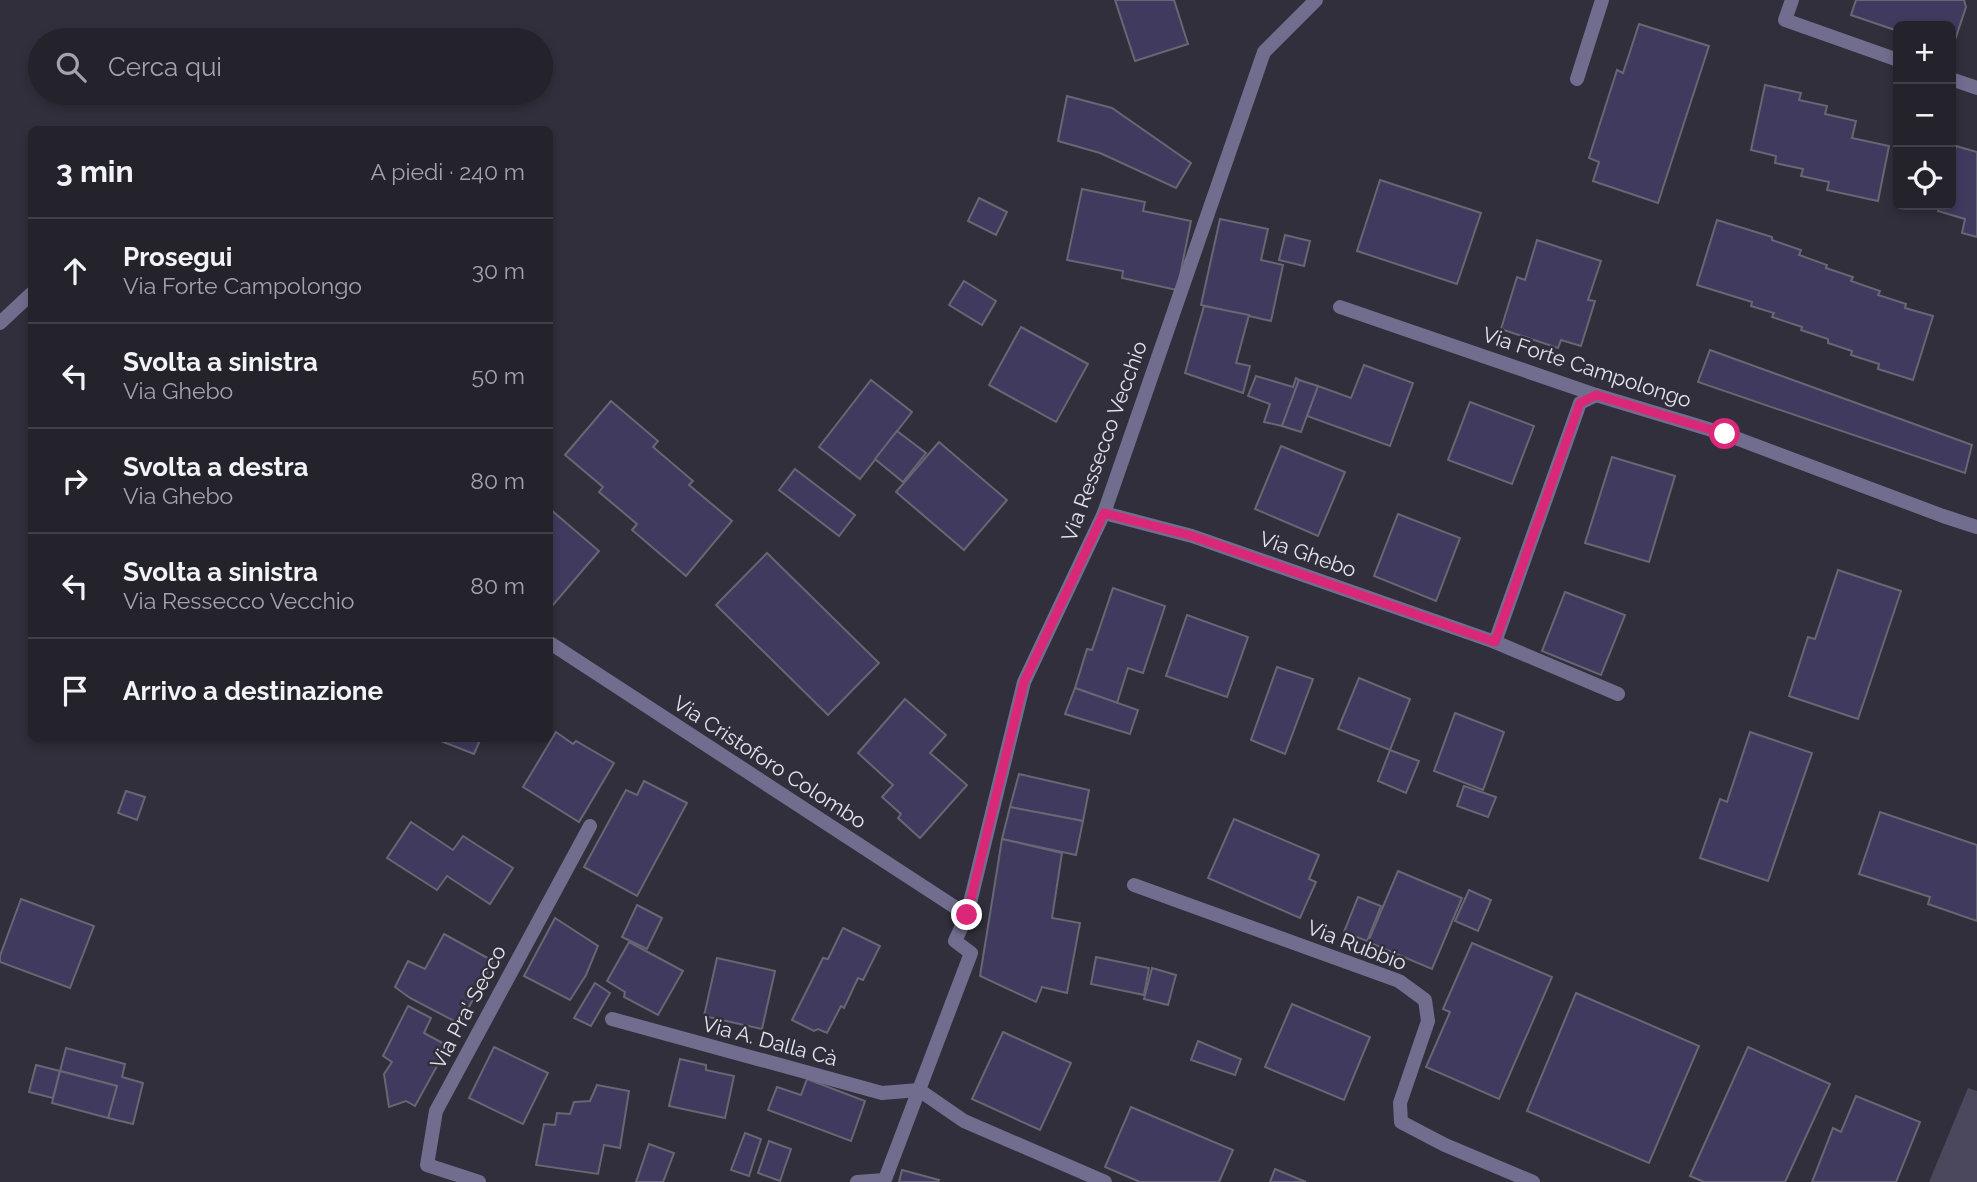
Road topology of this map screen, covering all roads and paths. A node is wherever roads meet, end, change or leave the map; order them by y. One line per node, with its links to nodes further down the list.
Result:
1 (1316, 0): 12 (street, Via Ressecco Vecchio)
2 (1602, 0): 5 (street)
3 (1792, 0): 4 (street)
4 (1893, 58)
5 (1577, 79)
6 (1956, 81): 7 (street)
7 (1977, 88)
8 (28, 297): 10 (street)
9 (1340, 307): 11 (street, Via Forte Campolongo)
10 (0, 323)
11 (1596, 395): 13 (street, Via Forte Campolongo); 14 (street)
12 (1104, 513): 14 (street, Via Ghebo); 19 (street, Via Ressecco Vecchio)
13 (1977, 527)
14 (1495, 642): 16 (street, Via Ghebo)
15 (553, 645): 19 (street, Via Cristoforo Colombo)
16 (1618, 694)
17 (590, 826): 23 (street, Via Pra' Secco)
18 (1134, 885): 26 (street, Via Rubbio)
19 (967, 915): 21 (street, Via Ressecco Vecchio)
20 (612, 1020): 21 (street, Via A. Dalla Cà)
21 (919, 1090): 22 (street, Via Ressecco Vecchio); 25 (street)
22 (884, 1181): 24 (street)
23 (479, 1182)
24 (857, 1182)
25 (1105, 1182)
26 (1534, 1182)

